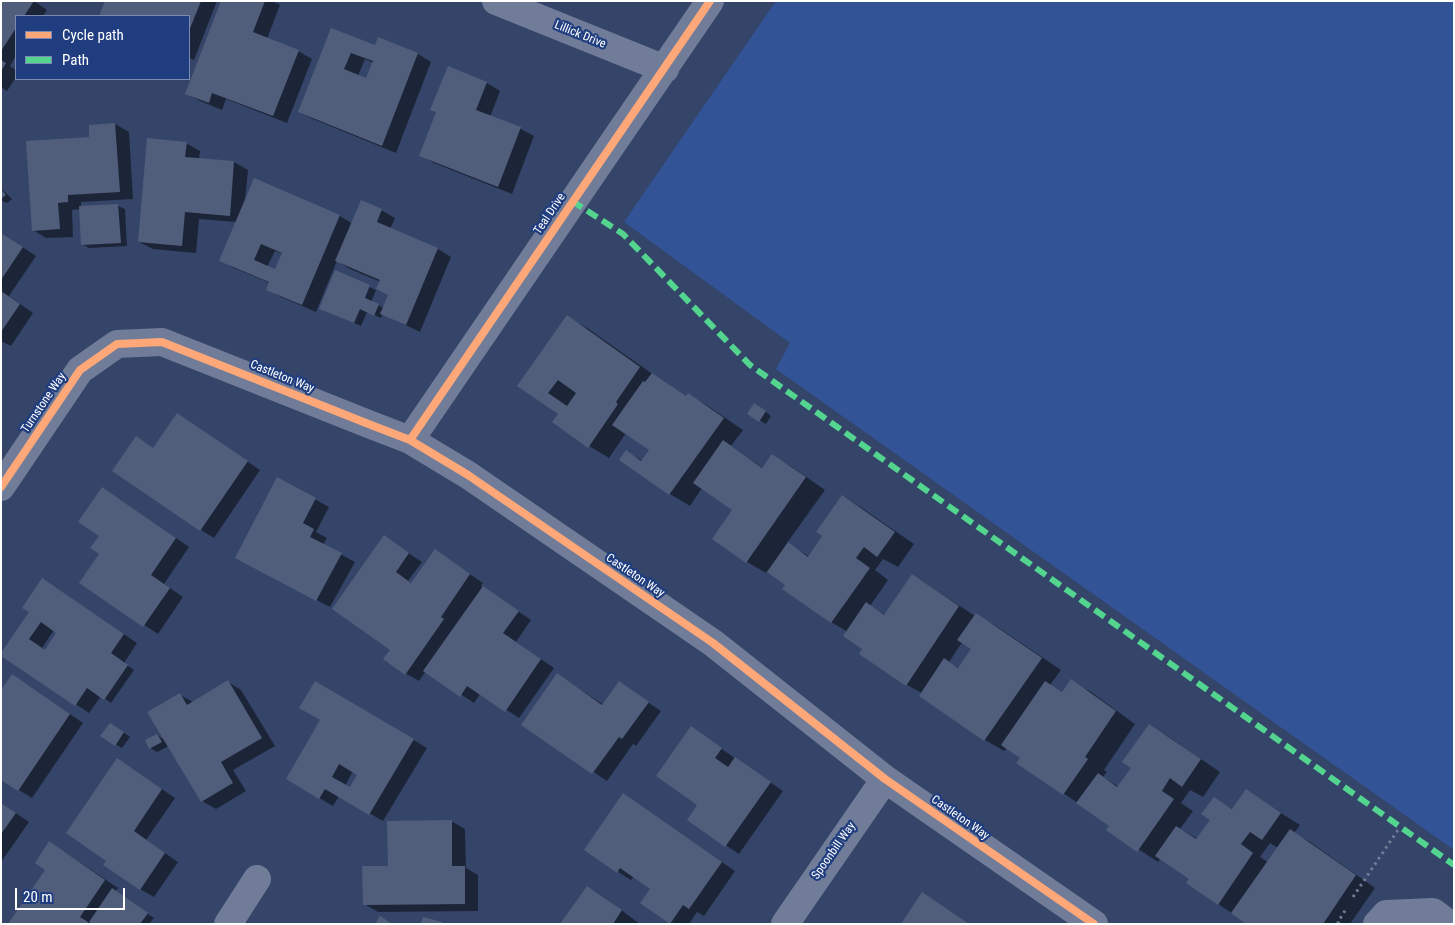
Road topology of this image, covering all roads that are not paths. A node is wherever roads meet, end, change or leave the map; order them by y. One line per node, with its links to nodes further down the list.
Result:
1 (496, 1): 3 (street, Lillick Drive)
2 (710, 1): 3 (street, Teal Drive)
3 (664, 69): 5 (street, Teal Drive)
4 (117, 344): 5 (street, Castleton Way); 6 (street, Turnstone Way)
5 (410, 440): 7 (street, Castleton Way)
6 (1, 487)
7 (885, 779): 10 (street, Spoonbill Way); 11 (street, Castleton Way)
8 (257, 879): 9 (street)
9 (228, 924)
10 (784, 924)
11 (1094, 924)
12 (1377, 924): 13 (street)
13 (1449, 924)

